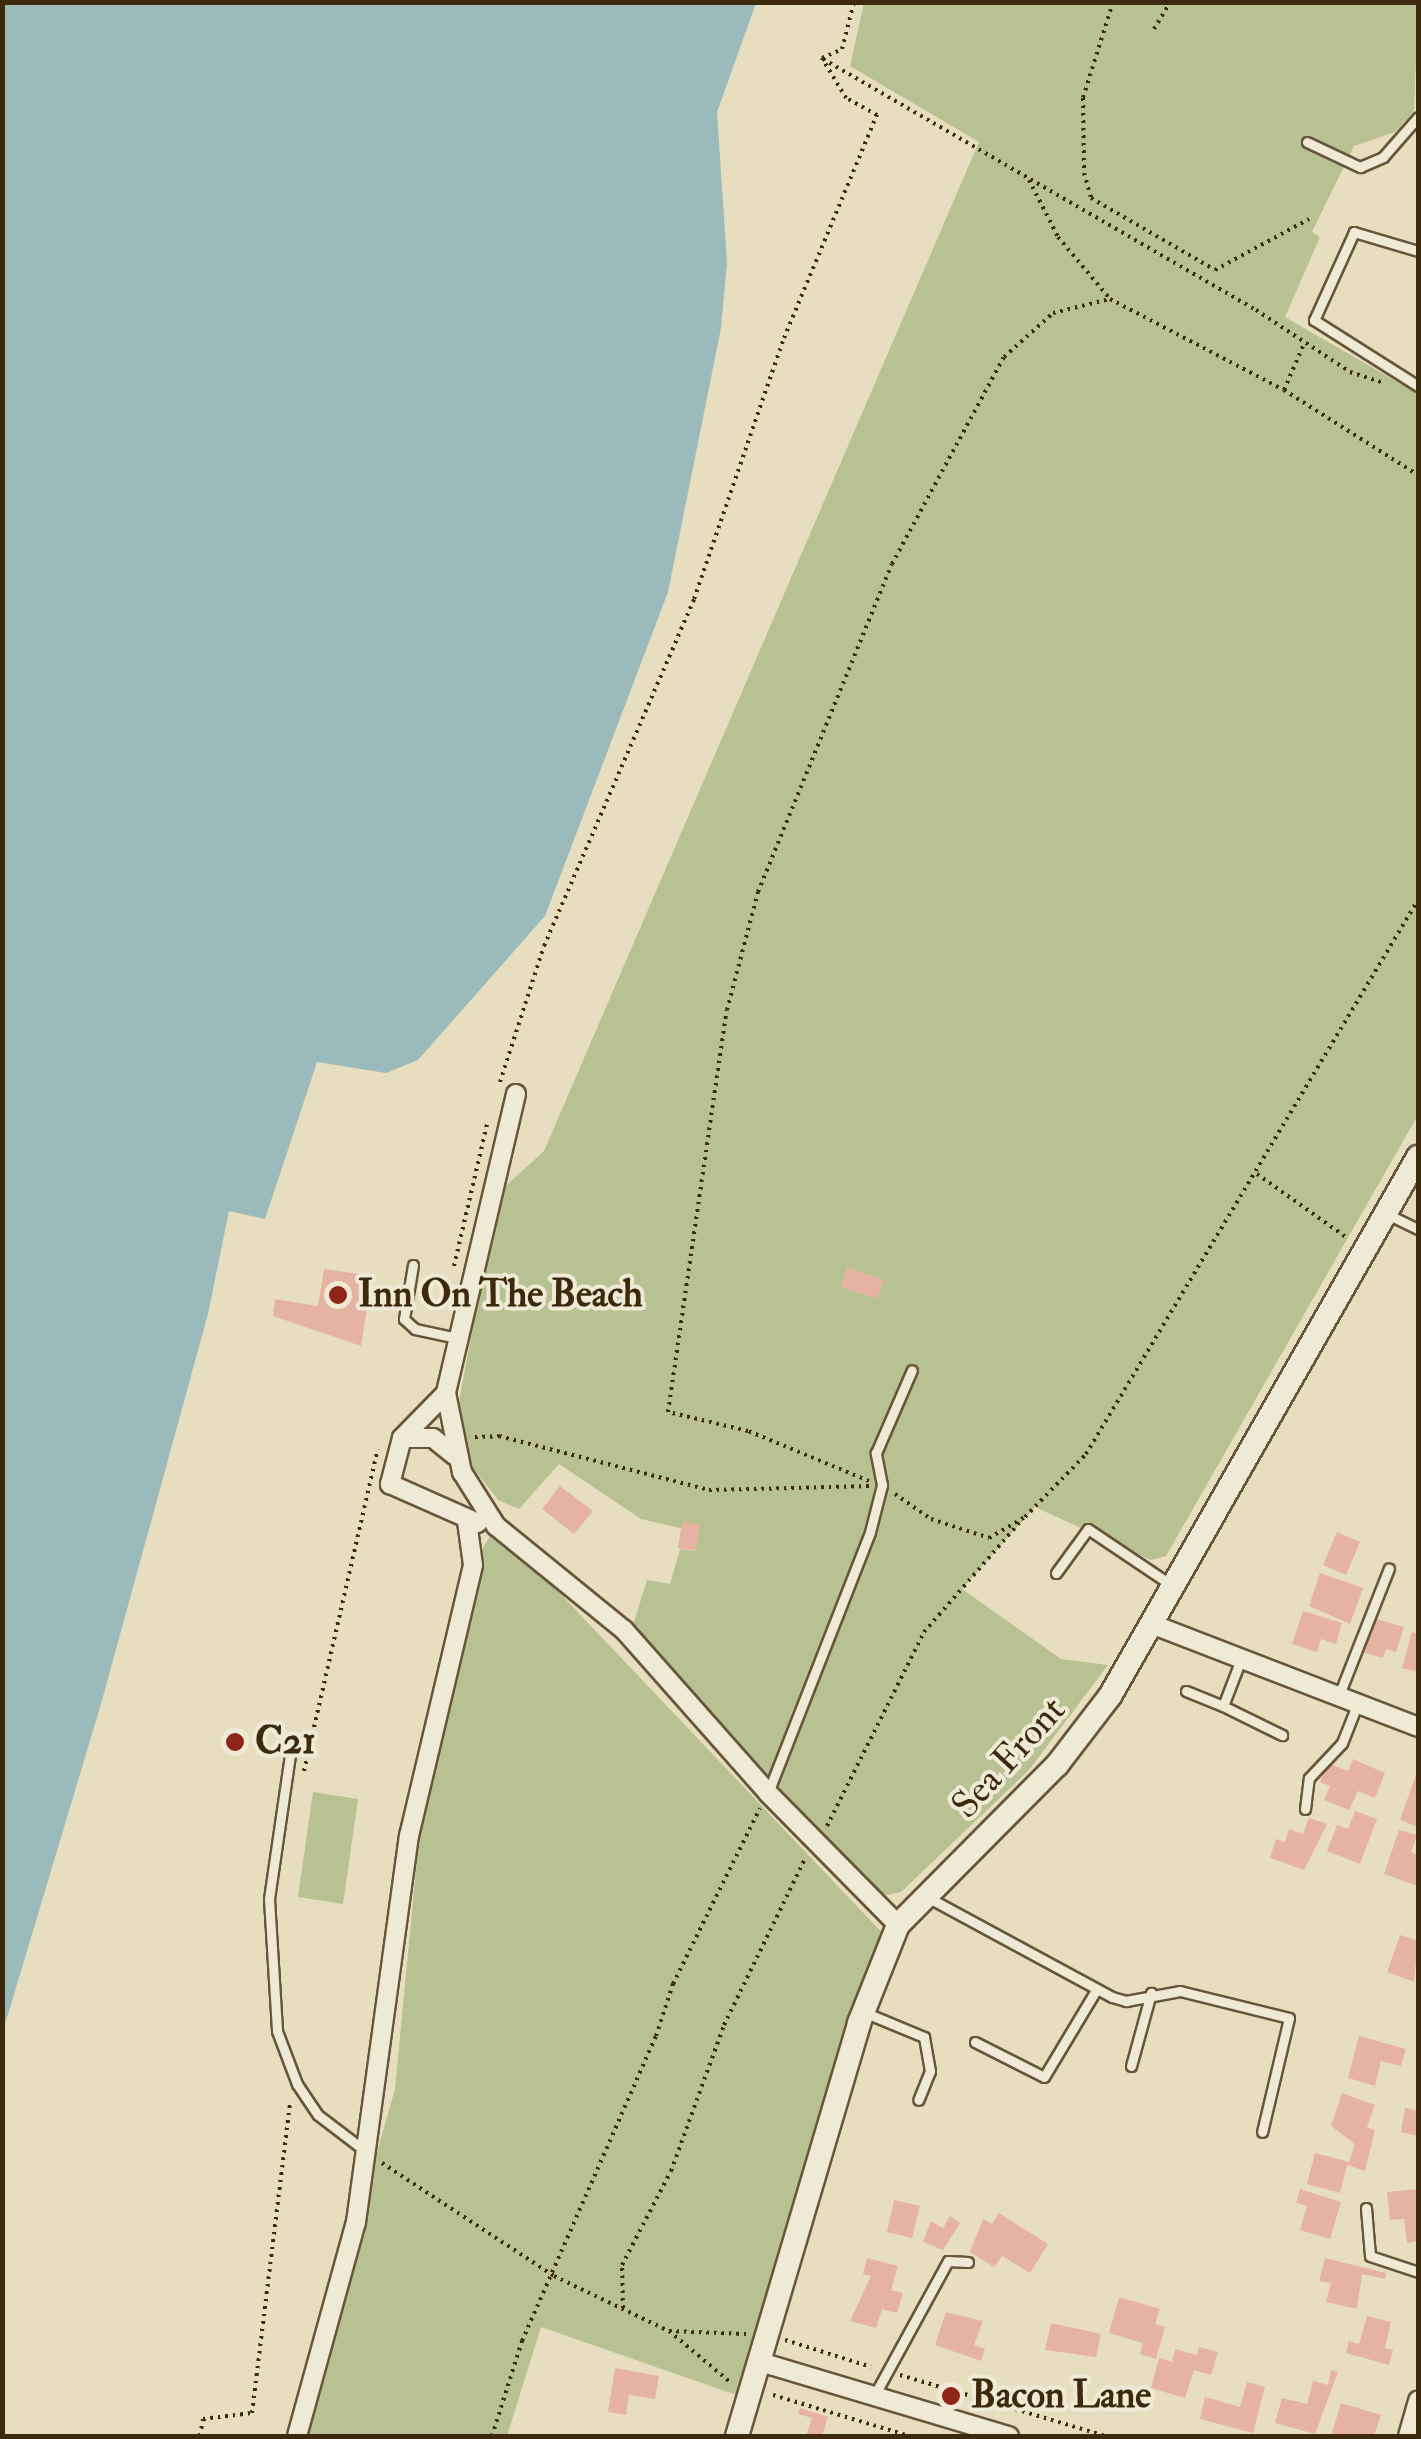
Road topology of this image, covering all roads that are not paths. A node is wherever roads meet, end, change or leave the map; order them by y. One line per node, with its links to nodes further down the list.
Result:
1 (1418, 117): 2 (lane)
2 (1307, 142)
3 (1418, 251): 4 (lane)
4 (1418, 386)
5 (516, 1094): 10 (street)
6 (1418, 1157): 7 (street, Sea Front)
7 (1387, 1214): 8 (lane); 19 (street, Sea Front)
8 (1418, 1229)
9 (413, 1265): 10 (lane)
10 (457, 1338): 12 (street)
11 (912, 1370): 29 (lane)
12 (446, 1393): 13 (street); 14 (street)
13 (402, 1438): 14 (street); 15 (street)
14 (453, 1446): 16 (street)
15 (467, 1520): 16 (street); 40 (street)
16 (496, 1526): 29 (street)
17 (1390, 1568): 23 (lane)
18 (1056, 1574): 19 (lane)
19 (1176, 1588): 20 (street, Sea Front)
20 (1154, 1625): 21 (street); 31 (street, Sea Front)
21 (1242, 1657): 23 (street); 25 (lane)
22 (1186, 1691): 25 (lane)
23 (1339, 1695): 24 (street)
24 (1358, 1702): 26 (street); 30 (lane)
25 (1223, 1706): 27 (lane)
26 (1418, 1726)
27 (1282, 1734)
28 (292, 1748): 40 (lane)
29 (768, 1793): 32 (street)
30 (1305, 1808)
31 (926, 1897): 32 (street, Sea Front); 33 (lane)
32 (898, 1925): 35 (street, Sea Front)
33 (1096, 1990): 34 (lane); 36 (lane)
34 (1151, 1993): 37 (lane); 39 (lane)
35 (864, 2012): 38 (lane); 44 (street, Sea Front)
36 (975, 2042)
37 (1130, 2066)
38 (918, 2100)
39 (1262, 2132)
40 (366, 2152): 47 (street)
41 (1366, 2208): 43 (lane)
42 (968, 2262): 45 (lane)
43 (1418, 2272)
44 (760, 2362): 45 (street); 48 (street, Sea Front)
45 (874, 2396): 49 (street)
46 (1418, 2400): 50 (street)
47 (297, 2436)
48 (736, 2436)
49 (1009, 2436)
50 (1408, 2436)

